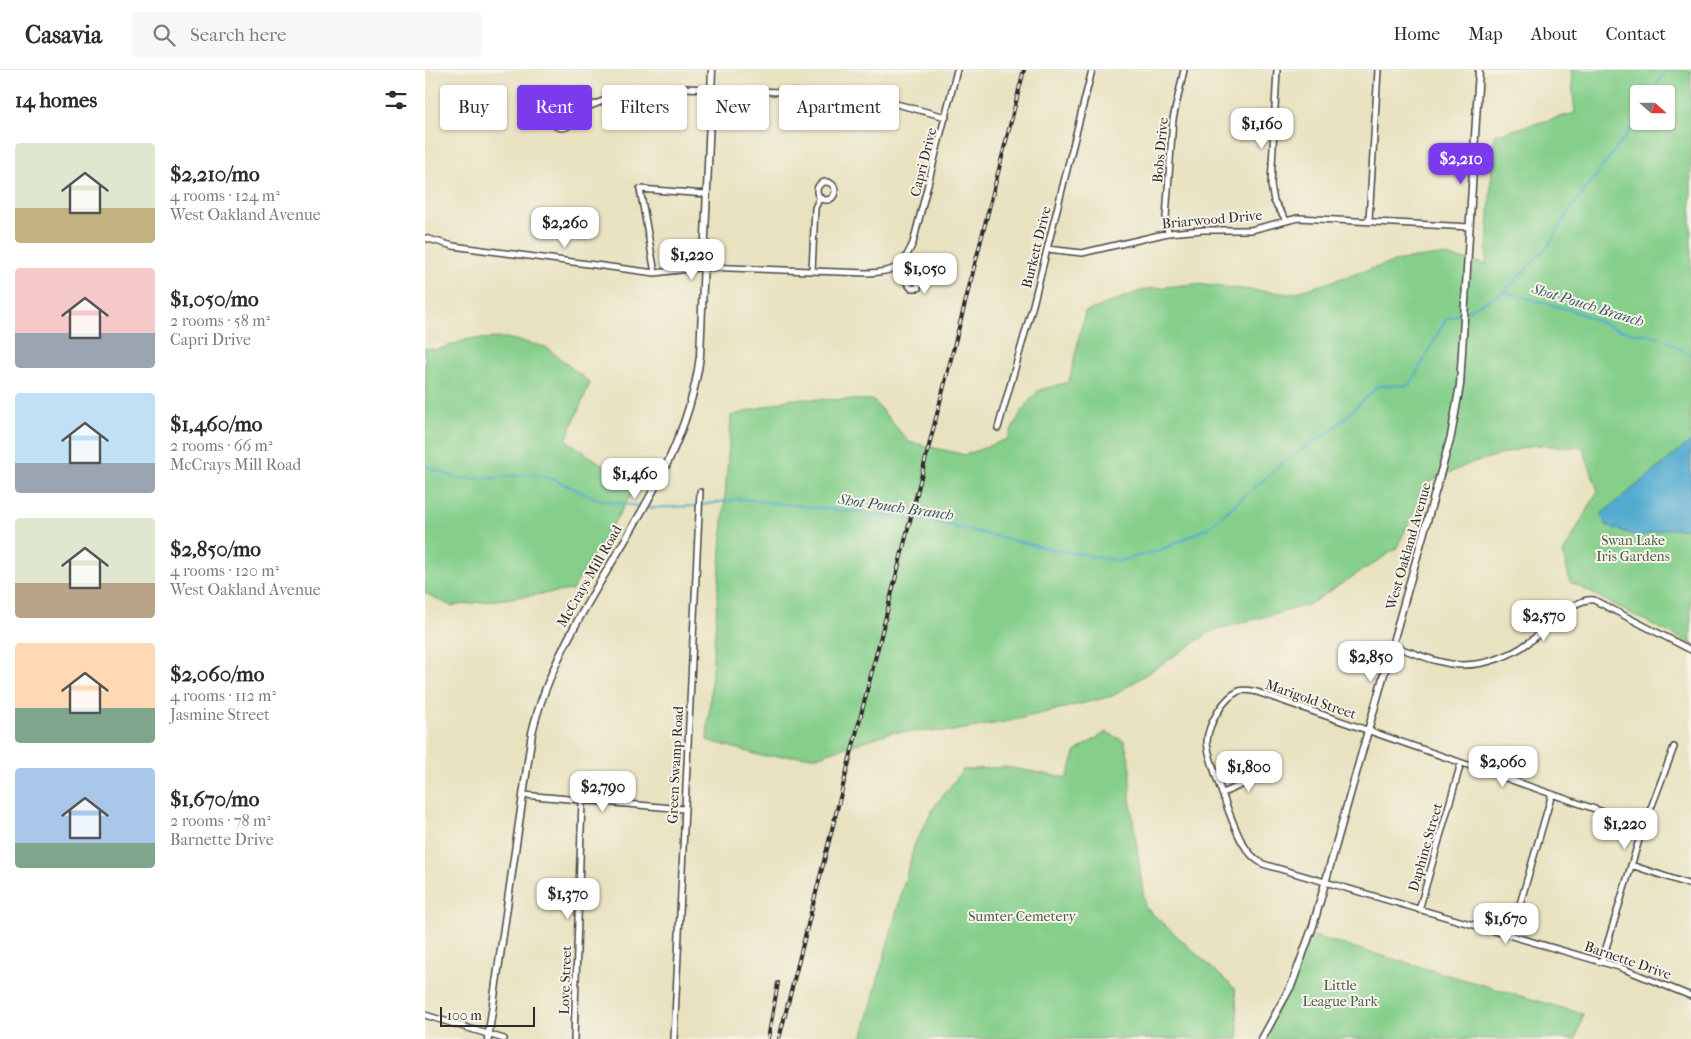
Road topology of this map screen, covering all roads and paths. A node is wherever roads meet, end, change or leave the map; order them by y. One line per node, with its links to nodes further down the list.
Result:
1 (712, 70): 8 (street, McCrays Mill Road)
2 (957, 70): 13 (street, Capri Drive)
3 (1092, 70): 22 (street, Burkett Drive)
4 (1184, 70): 20 (street, Bobs Drive)
5 (1277, 70): 17 (street)
6 (1378, 70): 18 (street)
7 (1479, 70): 19 (street, West Oakland Avenue)
8 (710, 85)
9 (697, 88): 11 (street)
10 (769, 91): 13 (street)
11 (592, 105)
12 (573, 113): 12 (street)
13 (946, 117): 23 (street, Capri Drive)
14 (708, 130): 15 (street, McCrays Mill Road)
15 (706, 194): 24 (street, McCrays Mill Road); 27 (street)
16 (820, 197): 26 (street)
17 (1286, 220): 18 (street, Briarwood Drive); 20 (street, Briarwood Drive)
18 (1369, 220): 19 (street, Briarwood Drive)
19 (1470, 227): 30 (street, West Oakland Avenue)
20 (1168, 233): 22 (street, Briarwood Drive)
21 (425, 238): 27 (street)
22 (1047, 249): 28 (street, Burkett Drive)
23 (905, 259): 25 (street, Capri Drive); 25 (street)
24 (704, 267): 26 (street); 27 (street); 38 (street, McCrays Mill Road)
25 (896, 269): 26 (street)
26 (812, 271)
27 (655, 273)
28 (999, 428)
29 (700, 492): 40 (street, Green Swamp Road)
30 (1393, 646): 31 (street); 32 (street, West Oakland Avenue)
31 (1691, 650)
32 (1368, 732): 34 (street, Marigold Street); 36 (street, Marigold Street); 43 (street, West Oakland Avenue)
33 (1674, 747): 41 (street)
34 (1461, 762): 37 (street, Marigold Street); 45 (street, Daphine Street)
35 (1266, 774): 36 (street)
36 (1223, 793): 43 (street, Marigold Street)
37 (1552, 794): 41 (street, Marigold Street); 46 (street)
38 (523, 795): 39 (street); 50 (street, McCrays Mill Road)
39 (582, 801): 40 (street); 52 (street, Love Street)
40 (684, 809): 53 (street, Green Swamp Road)
41 (1644, 826): 42 (street)
42 (1631, 866): 44 (street); 47 (street)
43 (1325, 883): 45 (street, Barnette Drive); 54 (street, West Oakland Avenue)
44 (1691, 885)
45 (1419, 910): 46 (street, Barnette Drive)
46 (1511, 935): 47 (street, Barnette Drive)
47 (1601, 961): 48 (street, Barnette Drive)
48 (1691, 996)
49 (425, 1015): 50 (street)
50 (488, 1036): 51 (street)
51 (504, 1039)
52 (574, 1039)
53 (674, 1039)
54 (1262, 1039)

